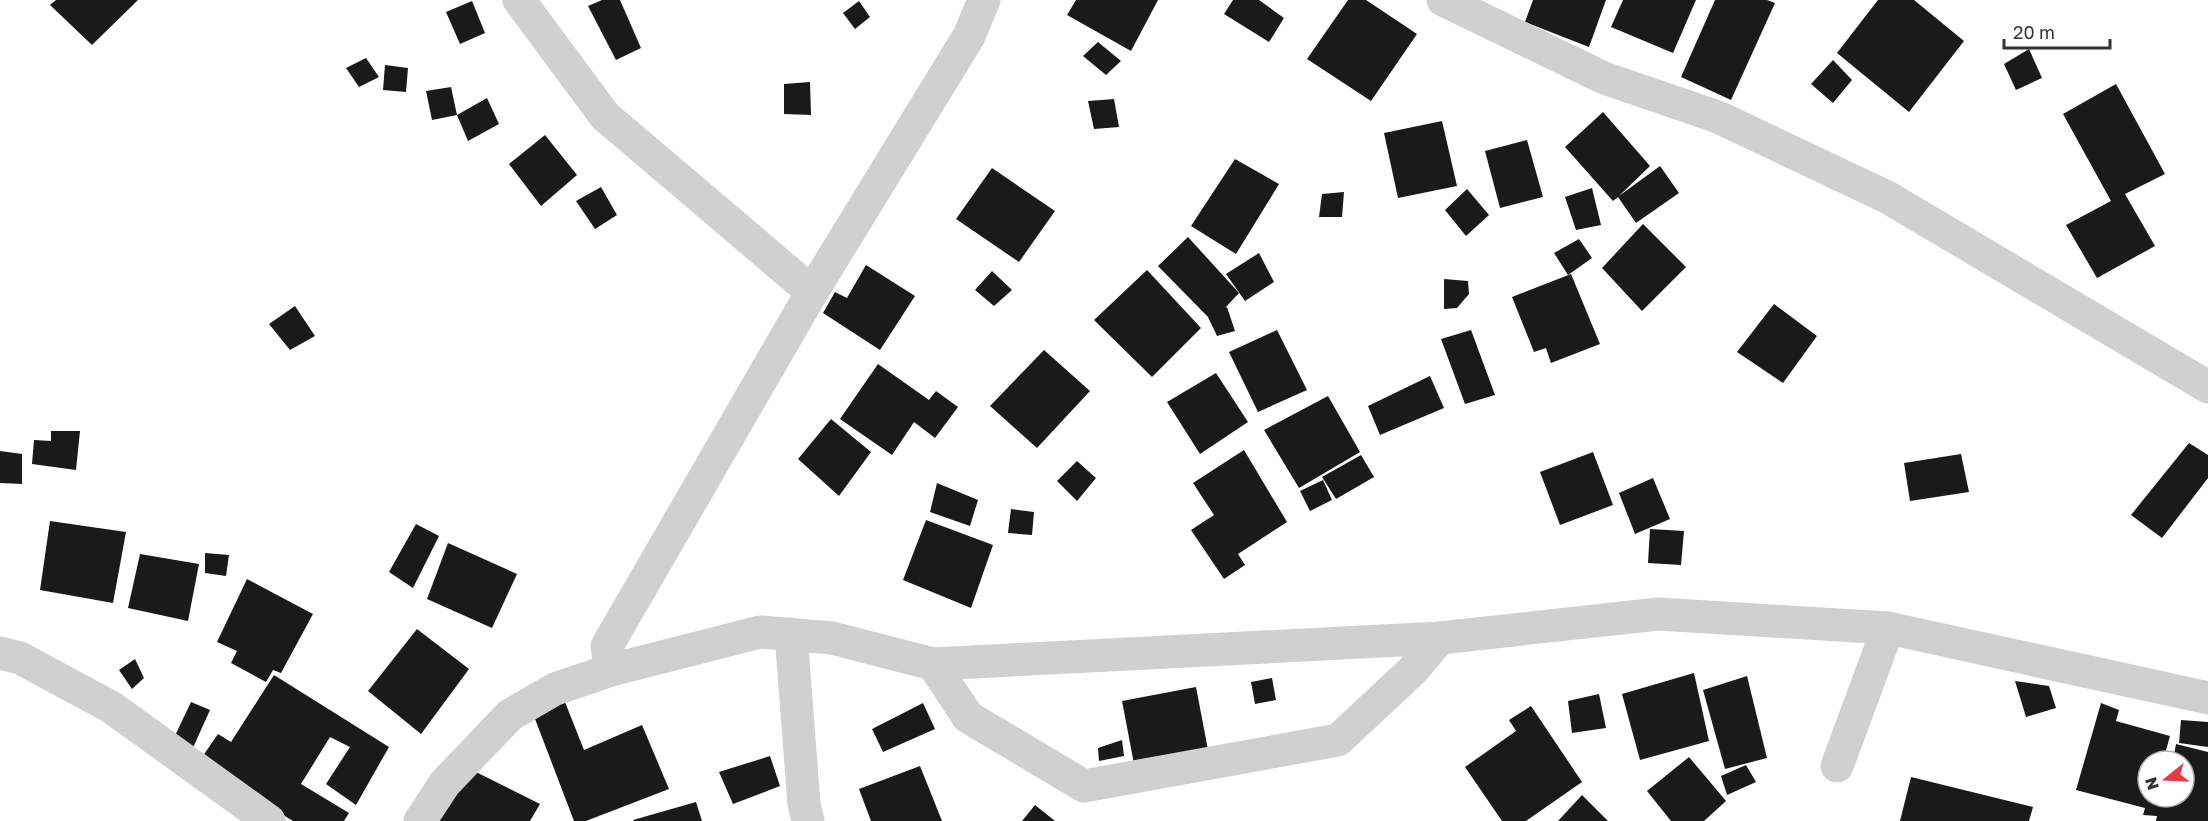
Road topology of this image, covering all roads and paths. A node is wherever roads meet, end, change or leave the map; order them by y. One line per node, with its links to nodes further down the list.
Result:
1 (519, 0): 4 (street)
2 (984, 0): 4 (street)
3 (1443, 0): 5 (street)
4 (812, 292): 11 (street)
5 (2208, 387)
6 (1888, 628): 8 (street); 12 (street); 13 (street)
7 (791, 634): 10 (street); 11 (street); 16 (street)
8 (1440, 638): 10 (street); 10 (street)
9 (0, 653): 14 (street)
10 (933, 664)
11 (611, 669): 15 (street)
12 (2208, 698)
13 (1837, 766)
14 (269, 821)
15 (420, 821)
16 (808, 821)

